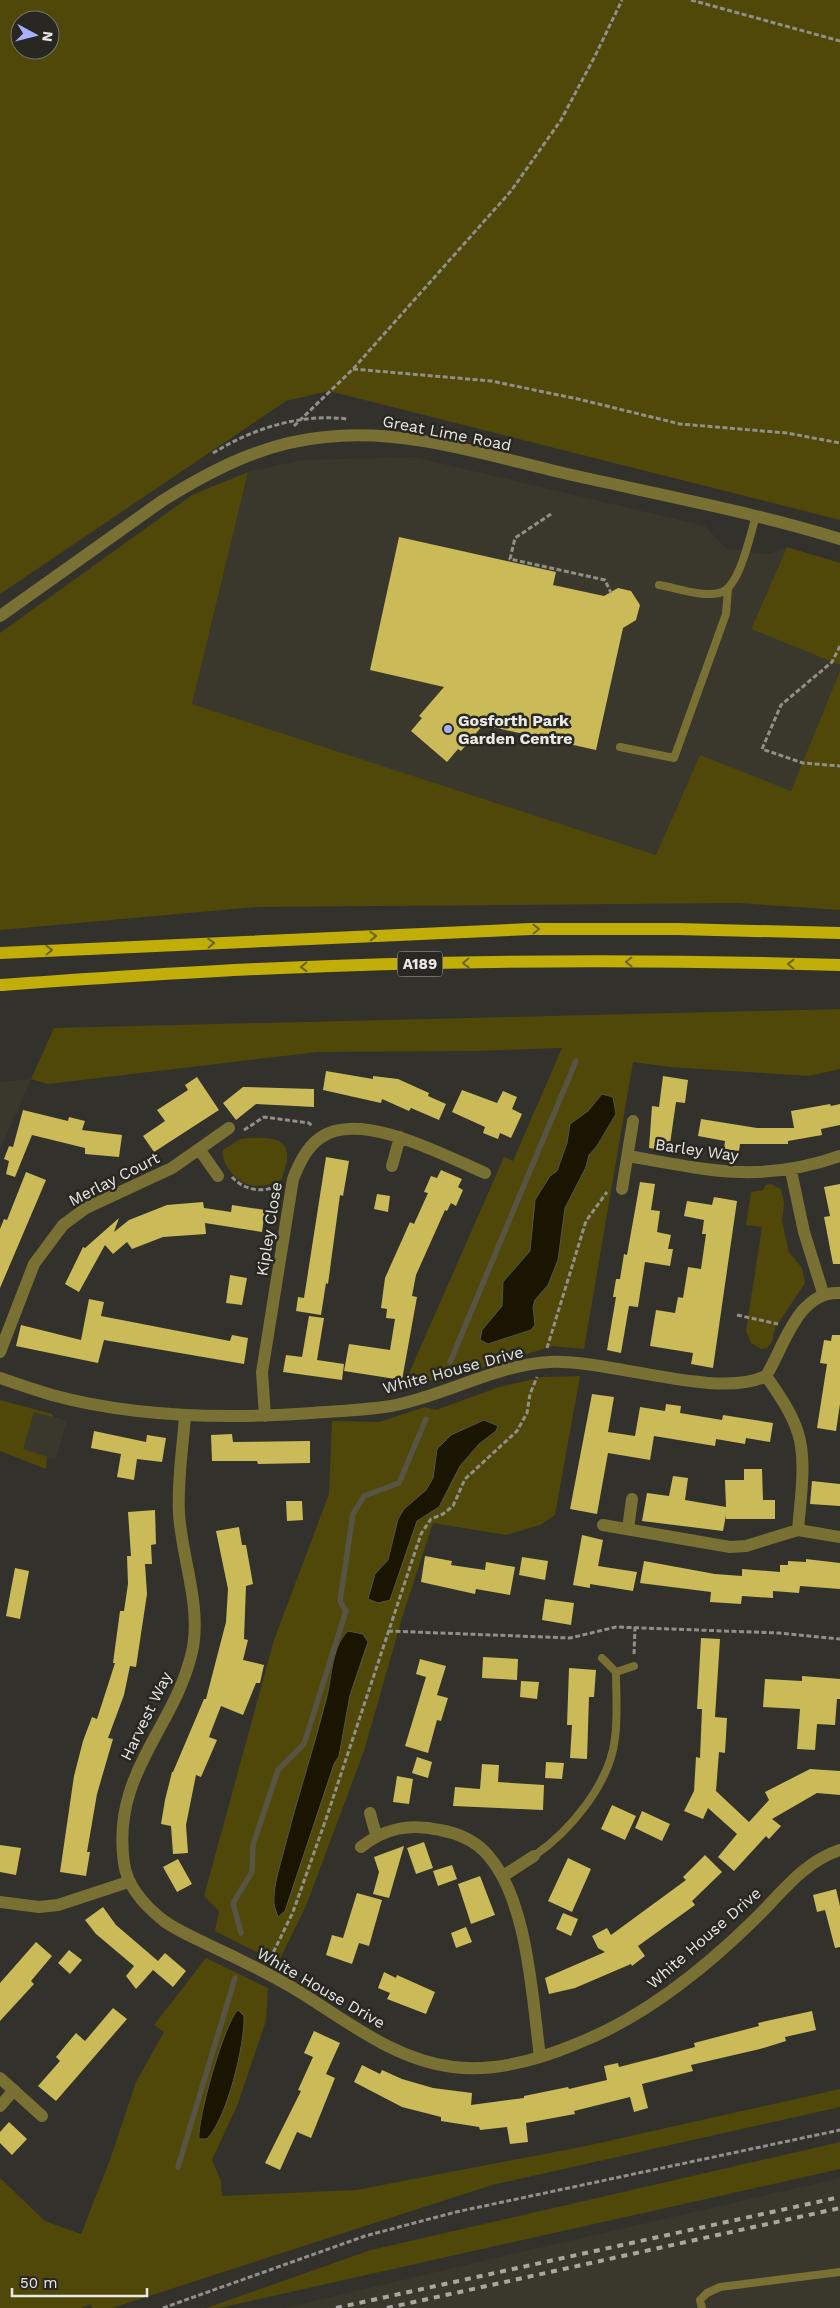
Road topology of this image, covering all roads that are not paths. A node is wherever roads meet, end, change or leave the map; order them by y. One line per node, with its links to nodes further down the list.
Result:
1 (756, 516): 2 (street, Great Lime Road); 4 (lane); 5 (street, Great Lime Road)
2 (840, 539)
3 (659, 585): 4 (lane)
4 (728, 589): 6 (lane)
5 (0, 616)
6 (620, 747)
7 (840, 933): 8 (main road, A189, one-way to 7)
8 (0, 953)
9 (840, 965): 10 (main road, A189, one-way to 10)
10 (0, 985)
11 (633, 1121): 15 (street)
12 (235, 1130): 14 (street, Merlay Court)
13 (400, 1137): 17 (street); 20 (street, Kipley Close); 29 (street, Kipley Close)
14 (199, 1149): 19 (street); 24 (street, Merlay Court)
15 (628, 1156): 18 (street, Barley Way); 21 (street)
16 (840, 1156): 18 (street, Barley Way)
17 (392, 1166)
18 (791, 1171): 23 (street)
19 (221, 1173)
20 (486, 1173)
21 (622, 1189)
22 (840, 1292): 23 (street)
23 (823, 1293): 26 (street)
24 (3, 1335): 25 (street, Merlay Court)
25 (0, 1352)
26 (766, 1376): 29 (street, White House Drive); 33 (street)
27 (0, 1378): 28 (street, White House Drive)
28 (184, 1414): 29 (street, White House Drive); 44 (street, Harvest Way)
29 (265, 1416)
30 (632, 1499): 32 (street)
31 (603, 1525): 32 (street)
32 (628, 1529): 33 (street)
33 (798, 1530): 34 (street)
34 (840, 1537)
35 (602, 1658): 37 (lane)
36 (634, 1666): 37 (lane)
37 (616, 1672): 42 (lane)
38 (370, 1813): 39 (street)
39 (376, 1835): 40 (street); 43 (street)
40 (361, 1847)
41 (840, 1850): 47 (street, White House Drive)
42 (534, 1856): 43 (street)
43 (503, 1876): 47 (street)
44 (128, 1882): 45 (street); 46 (street, Harvest Way)
45 (0, 1902)
46 (224, 1952): 47 (street, White House Drive)
47 (540, 2057)
48 (0, 2078): 49 (street)
49 (14, 2090): 50 (street); 51 (street)
50 (0, 2106)
51 (42, 2116)
52 (840, 2272): 53 (lane)
53 (702, 2308)

